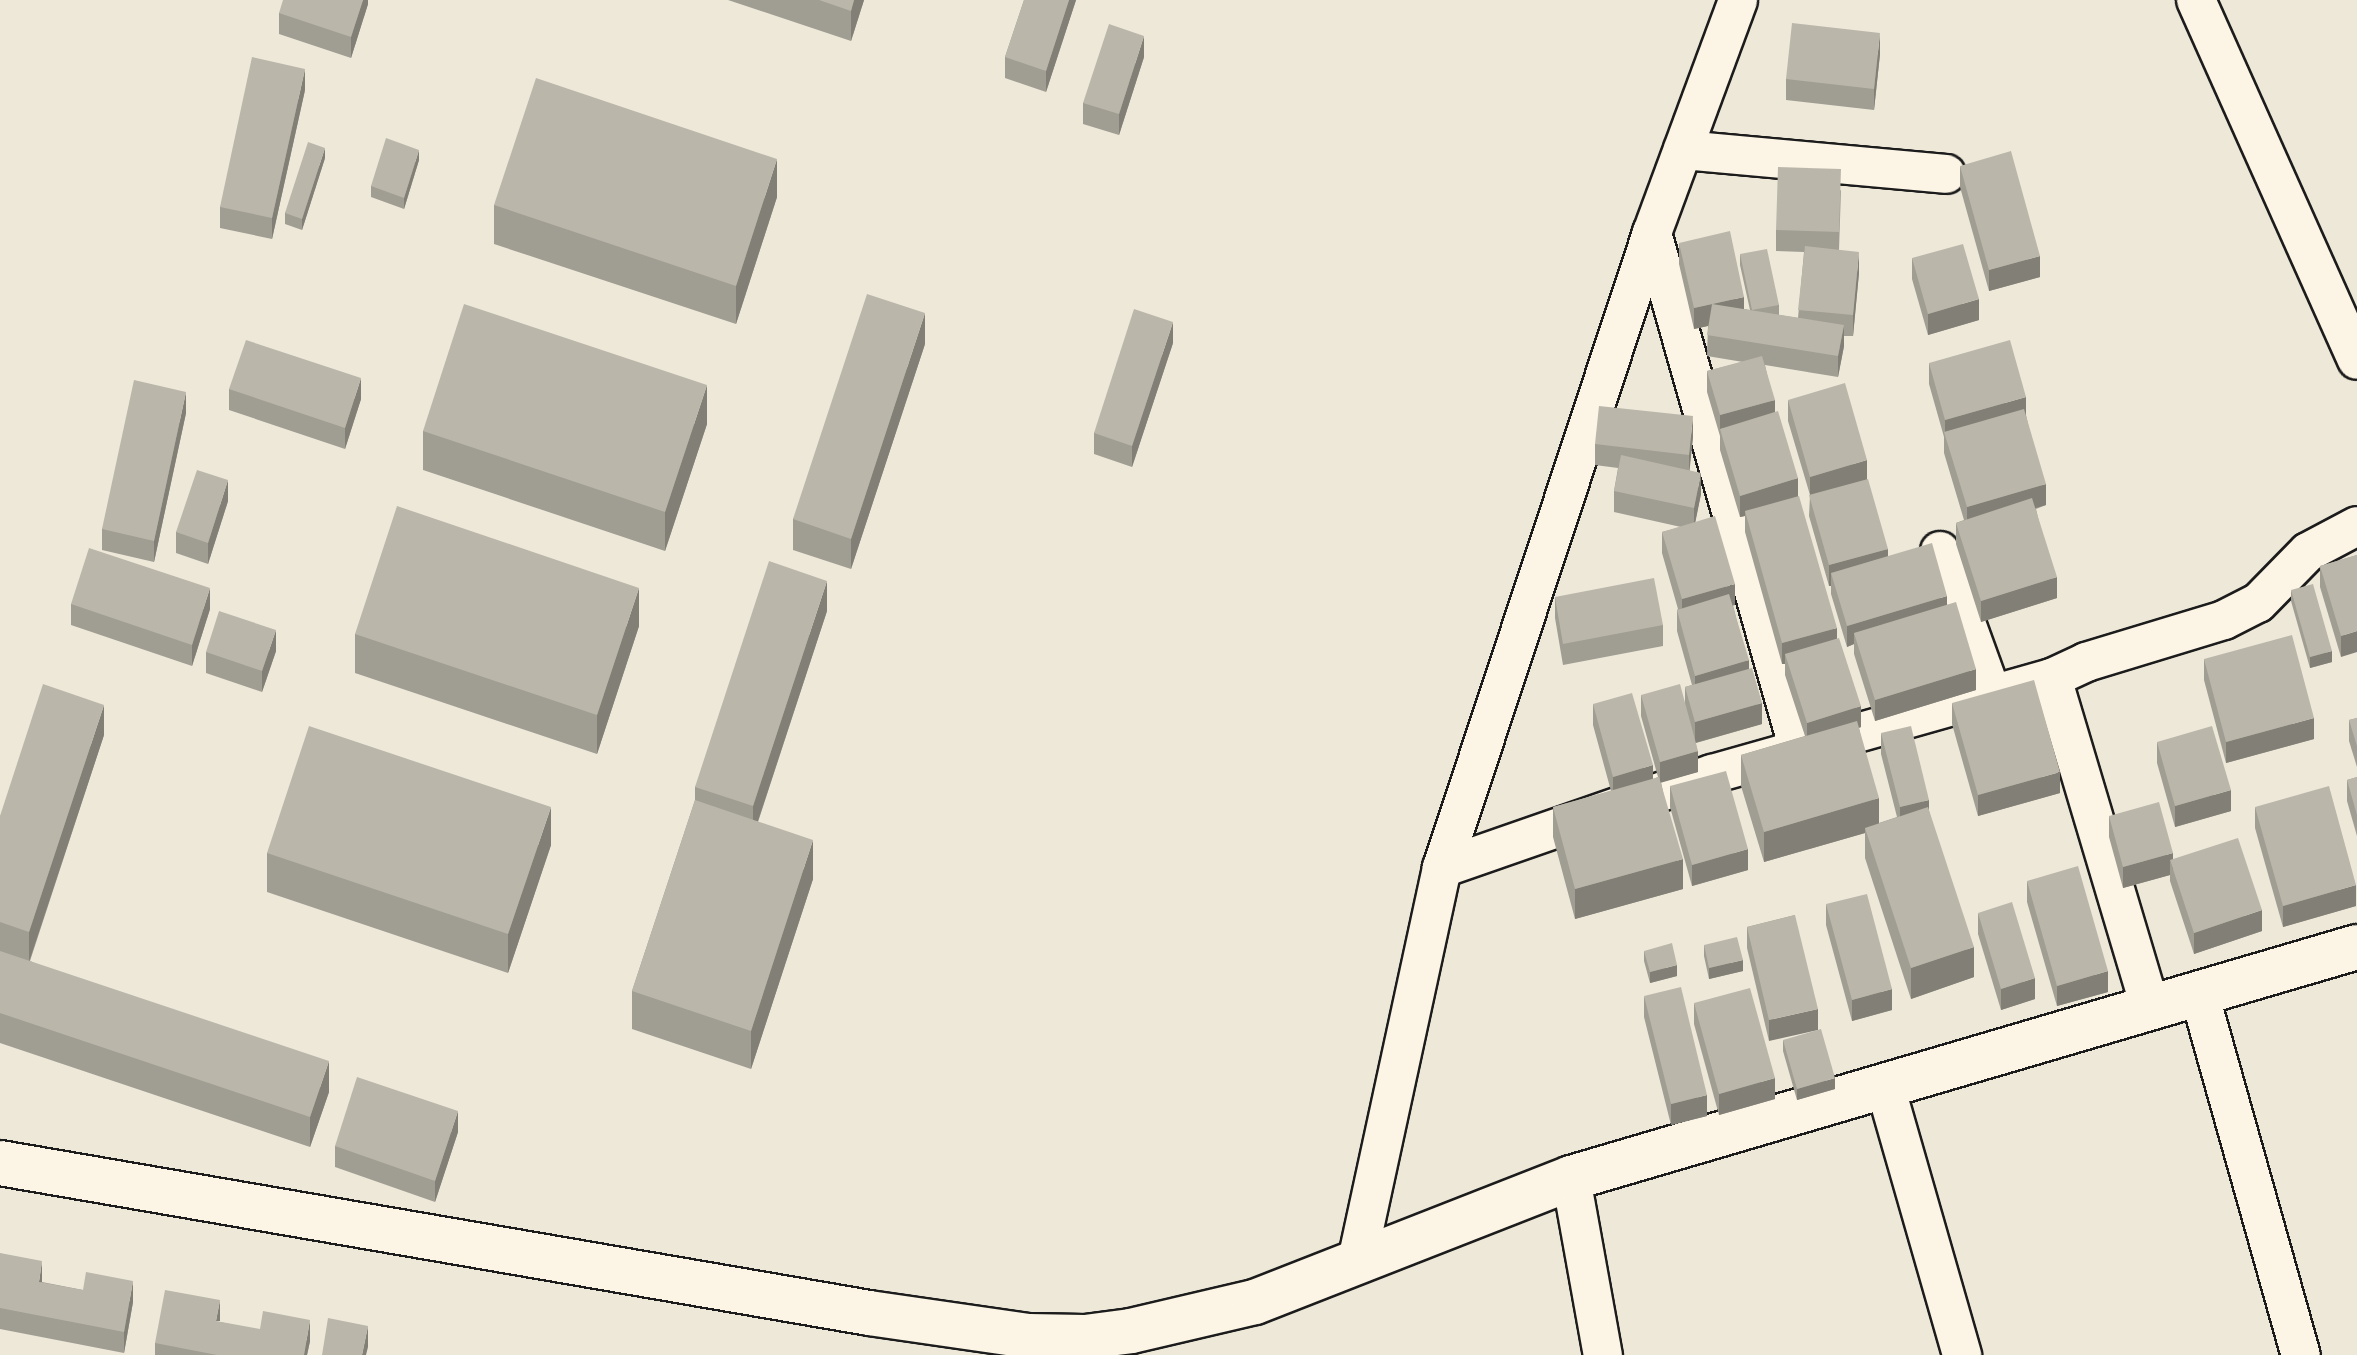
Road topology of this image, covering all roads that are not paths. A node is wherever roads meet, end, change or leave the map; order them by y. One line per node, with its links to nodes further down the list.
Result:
1 (1738, 0): 3 (street)
2 (2196, 0): 6 (street)
3 (1683, 150): 4 (street); 5 (street)
4 (1946, 174)
5 (1652, 233): 11 (street); 12 (street)
6 (2357, 360)
7 (2357, 526): 9 (street)
8 (1940, 551): 10 (street)
9 (2052, 678): 10 (street); 15 (street)
10 (1992, 695): 11 (street)
11 (1799, 750): 12 (street)
12 (1442, 868): 19 (street)
13 (2357, 947): 14 (main road)
14 (2199, 993): 15 (main road); 23 (street)
15 (2150, 1007): 16 (main road)
16 (1885, 1086): 18 (main road); 22 (street)
17 (0, 1163): 20 (main road)
18 (1571, 1178): 19 (main road); 21 (street)
19 (1357, 1261): 20 (main road)
20 (1065, 1346)
21 (1603, 1355)
22 (1962, 1355)
23 (2301, 1355)

